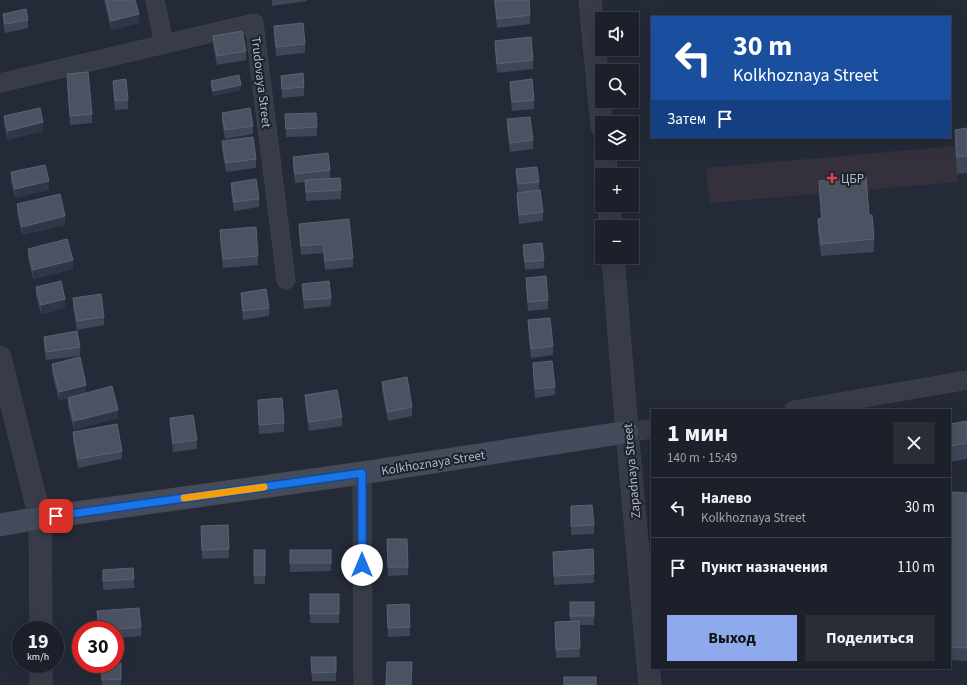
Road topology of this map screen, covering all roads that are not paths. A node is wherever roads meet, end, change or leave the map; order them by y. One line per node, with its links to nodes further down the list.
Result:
1 (155, 0): 3 (street)
2 (590, 0): 5 (street)
3 (164, 44): 4 (street, Trudovaya Street); 7 (street, Trudovaya Street)
4 (0, 83)
5 (601, 116)
6 (614, 264): 12 (street, Zapadnaya Street)
7 (286, 280)
8 (0, 357): 14 (street)
9 (967, 380): 10 (street)
10 (800, 409)
11 (651, 429): 12 (street, Kolkhoznaya Street)
12 (627, 432): 13 (main road, Kolkhoznaya Street); 20 (street, Zapadnaya Street)
13 (362, 473): 14 (main road, Kolkhoznaya Street); 19 (street)
14 (40, 518): 15 (main road, Kolkhoznaya Street); 16 (street)
15 (0, 525)
16 (40, 621)
17 (41, 673): 18 (street)
18 (41, 685)
19 (363, 685)
20 (650, 685)

